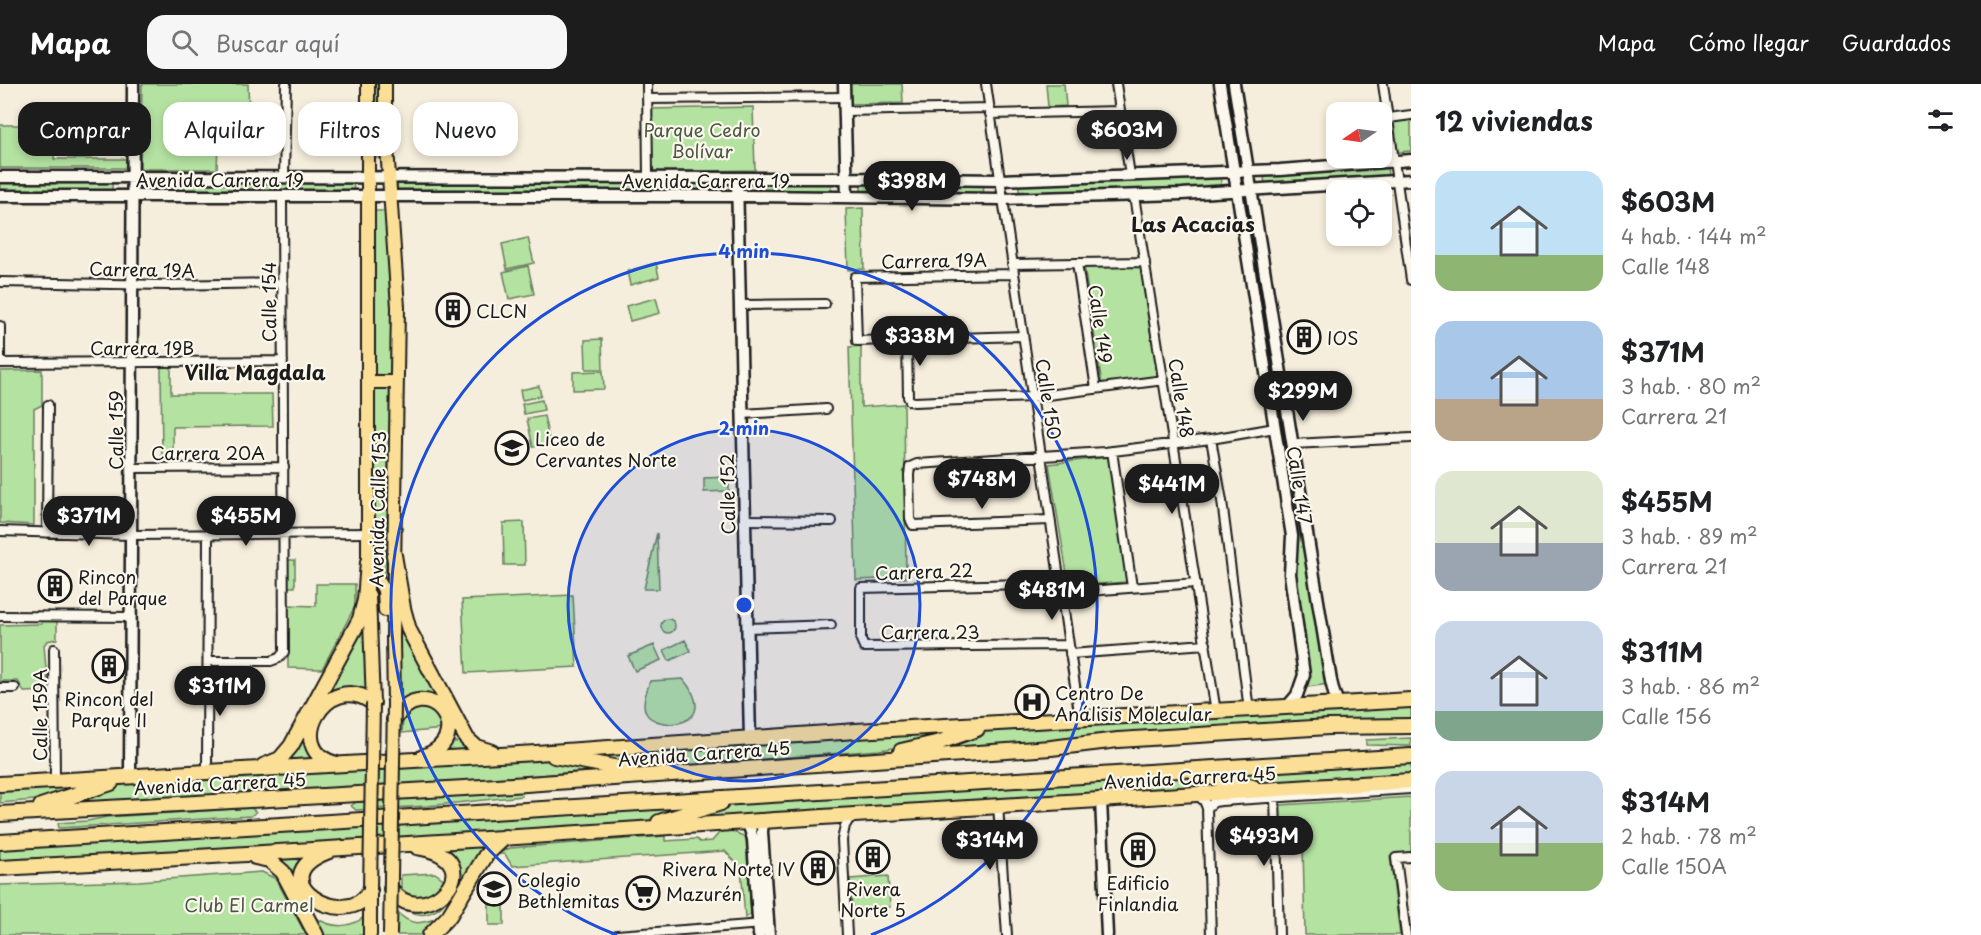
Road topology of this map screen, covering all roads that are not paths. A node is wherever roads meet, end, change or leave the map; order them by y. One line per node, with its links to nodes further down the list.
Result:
1 (133, 84): 27 (main road, Calle 159)
2 (286, 84): 28 (street)
3 (368, 84): 29 (main road, Avenida Calle 153)
4 (385, 84): 30 (main road, Avenida Calle 153)
5 (647, 84): 13 (street)
6 (844, 84): 12 (main road)
7 (986, 84): 16 (street, Calle 150)
8 (1116, 84): 17 (street)
9 (1220, 84): 24 (main road, Calle 147)
10 (1234, 84): 23 (main road, Calle 147)
11 (1383, 84): 14 (street)
12 (845, 97): 13 (street); 15 (main road)
13 (647, 99): 31 (street)
14 (1386, 102)
15 (845, 111): 16 (street); 33 (main road)
16 (990, 111): 17 (street); 34 (street, Calle 150)
17 (1120, 111): 25 (street)
18 (1411, 115): 19 (street)
19 (1392, 118)
20 (1392, 140): 22 (street)
21 (1411, 160): 22 (main road, Avenida Carrera 19)
22 (1395, 161): 23 (main road, Avenida Carrera 19); 36 (street)
23 (1248, 171): 24 (main road, Avenida Carrera 19); 37 (main road, Calle 147)
24 (1234, 172): 25 (main road, Avenida Carrera 19); 38 (main road, Calle 147)
25 (1130, 175): 34 (main road, Avenida Carrera 19)
26 (0, 177): 27 (main road, Avenida Carrera 19)
27 (133, 177): 28 (main road, Avenida Carrera 19); 40 (main road, Calle 159)
28 (284, 177): 29 (main road, Avenida Carrera 19)
29 (368, 177): 30 (main road, Avenida Carrera 19); 42 (main road, Avenida Calle 153)
30 (389, 177): 31 (main road, Avenida Carrera 19); 43 (main road, Avenida Calle 153)
31 (648, 177): 32 (main road, Avenida Carrera 19)
32 (737, 177): 33 (main road, Avenida Carrera 19); 44 (main road, Calle 152)
33 (847, 178): 34 (main road, Avenida Carrera 19); 46 (main road)
34 (1000, 180): 47 (street, Calle 150)
35 (1411, 180): 36 (main road, Avenida Carrera 19)
36 (1397, 181): 37 (main road, Avenida Carrera 19); 54 (street)
37 (1251, 190): 38 (main road, Avenida Carrera 19); 52 (main road, Calle 147)
38 (1237, 191): 45 (main road, Avenida Carrera 19); 53 (main road, Calle 147)
39 (0, 196): 40 (main road, Avenida Carrera 19)
40 (133, 196): 41 (main road, Avenida Carrera 19); 57 (main road, Calle 159)
41 (282, 196): 42 (main road, Avenida Carrera 19); 56 (street, Calle 154)
42 (368, 196): 43 (main road, Avenida Carrera 19); 67 (main road, Avenida Calle 153)
43 (390, 196): 44 (main road, Avenida Carrera 19); 68 (main road, Avenida Calle 153)
44 (737, 196): 46 (main road, Avenida Carrera 19); 59 (main road, Calle 152)
45 (1134, 196): 47 (main road, Avenida Carrera 19); 48 (street, Calle 148)
46 (847, 197): 47 (main road, Avenida Carrera 19)
47 (1002, 199): 50 (street, Calle 150)
48 (1145, 262): 49 (street, Carrera 19A); 66 (street, Calle 148)
49 (1077, 263): 50 (street, Carrera 19A); 69 (street, Calle 149)
50 (1012, 264): 51 (street, Calle 150)
51 (1013, 274): 61 (street, Calle 150); 62 (street, Carrera 19A)
52 (1265, 276): 53 (main road); 78 (main road, Calle 147)
53 (1251, 278): 74 (main road, Calle 147)
54 (1411, 280)
55 (0, 282): 57 (street, Carrera 19A)
56 (283, 283): 57 (street, Carrera 19A); 64 (street, Calle 154)
57 (132, 284): 63 (main road, Calle 159)
58 (825, 304): 59 (street)
59 (740, 305): 73 (main road, Calle 152)
60 (0, 326): 65 (street)
61 (1023, 336): 62 (street); 70 (street, Calle 150)
62 (907, 340): 70 (street)
63 (132, 361): 64 (street, Carrera 19B); 65 (street, Carrera 19B); 82 (main road, Calle 159)
64 (283, 361): 81 (street, Calle 154)
65 (0, 363)
66 (1164, 380): 69 (street); 77 (street, Calle 148)
67 (368, 382): 68 (main road); 88 (main road, Avenida Calle 153)
68 (397, 382): 92 (main road, Avenida Calle 153)
69 (1096, 389): 70 (street)
70 (1032, 397): 80 (street, Calle 150)
71 (48, 405): 87 (street)
72 (826, 409): 73 (street)
73 (742, 414): 84 (main road, Calle 152)
74 (1275, 428): 76 (street); 113 (main road, Calle 147)
75 (1411, 438): 78 (street)
76 (1210, 439): 77 (street); 114 (street)
77 (1174, 443): 79 (street); 95 (street, Calle 148)
78 (1293, 444): 112 (main road, Calle 147)
79 (1112, 451): 80 (street); 96 (street)
80 (1041, 458): 83 (street, Calle 150); 83 (street)
81 (284, 467): 82 (street, Carrera 20A); 90 (street, Calle 154)
82 (132, 468): 91 (main road, Calle 159)
83 (1050, 519): 94 (street, Calle 150)
84 (744, 520): 85 (street); 101 (main road, Calle 152)
85 (832, 521)
86 (0, 531): 87 (street)
87 (47, 533): 91 (street)
88 (368, 533): 90 (street); 93 (main road, Avenida Calle 153)
89 (208, 534): 90 (street); 91 (street); 107 (street)
90 (284, 534): 107 (street, Calle 154)
91 (131, 535): 99 (main road, Calle 159)
92 (394, 555): 102 (main road, Avenida Calle 153); 122 (highway)
93 (368, 562): 102 (main road, Avenida Calle 153); 111 (main road, Avenida Calle 153); 127 (highway)
94 (1060, 583): 97 (street, Calle 150); 104 (street, Carrera 22)
95 (1196, 583): 96 (street); 103 (street, Calle 148)
96 (1132, 587): 97 (street)
97 (1061, 593): 106 (street, Calle 150)
98 (0, 616): 99 (street)
99 (131, 617): 131 (main road, Calle 159)
100 (831, 625): 101 (street)
101 (747, 628): 120 (main road, Calle 152)
102 (390, 639): 117 (main road, Avenida Calle 153, bridge); 166 (main road, Avenida Calle 153)
103 (1206, 644): 106 (street, Carrera 23); 115 (street, Calle 148)
104 (864, 647): 106 (street, Carrera 23)
105 (54, 649): 132 (street, Calle 159A)
106 (1070, 649): 116 (street, Calle 150)
107 (208, 661): 129 (street)
108 (0, 688): 109 (street)
109 (15, 688)
110 (1411, 700): 112 (highway, Avenida Carrera 45)
111 (372, 703): 126 (highway); 158 (main road, Avenida Calle 153, bridge)
112 (1340, 705): 113 (highway, Avenida Carrera 45)
113 (1286, 708): 114 (highway, Avenida Carrera 45)
114 (1249, 710): 115 (highway, Avenida Carrera 45)
115 (1216, 712): 116 (highway, Avenida Carrera 45)
116 (1080, 719): 118 (highway, Avenida Carrera 45)
117 (394, 720): 124 (highway); 157 (main road, Avenida Calle 153, bridge)
118 (999, 723): 120 (highway, Avenida Carrera 45); 125 (highway)
119 (1411, 726): 125 (highway, Avenida Carrera 45)
120 (750, 738): 121 (highway, Avenida Carrera 45)
121 (536, 753): 122 (highway, Avenida Carrera 45); 130 (highway)
122 (501, 754): 124 (highway, Avenida Carrera 45)
123 (1411, 756): 128 (highway, Avenida Carrera 45)
124 (414, 760): 126 (highway, Avenida Carrera 45)
125 (860, 761): 130 (highway, Avenida Carrera 45)
126 (339, 764): 127 (highway, Avenida Carrera 45)
127 (245, 771): 129 (highway, Avenida Carrera 45)
128 (1174, 771): 136 (highway); 138 (highway, Avenida Carrera 45)
129 (207, 773): 131 (highway, Avenida Carrera 45)
130 (652, 774): 142 (highway, Avenida Carrera 45)
131 (130, 777): 132 (highway, Avenida Carrera 45); 142 (highway)
132 (54, 781): 134 (highway, Avenida Carrera 45)
133 (1411, 781): 136 (highway, Avenida Carrera 45)
134 (0, 784)
135 (1411, 789): 136 (street)
136 (1275, 794): 137 (highway, Avenida Carrera 45); 141 (street); 174 (street)
137 (1197, 795): 139 (highway, Avenida Carrera 45); 141 (street)
138 (748, 796): 148 (highway); 151 (highway, Avenida Carrera 45)
139 (1101, 800): 140 (highway, Avenida Carrera 45); 172 (main road)
140 (999, 806): 144 (highway, Avenida Carrera 45); 171 (street)
141 (1208, 808): 173 (street)
142 (17, 813): 143 (highway, Avenida Carrera 45)
143 (0, 814)
144 (852, 815): 145 (highway, Avenida Carrera 45); 150 (street)
145 (825, 817): 146 (highway, Avenida Carrera 45); 150 (street)
146 (763, 821): 147 (highway, Avenida Carrera 45); 163 (main road)
147 (746, 822): 148 (highway, Avenida Carrera 45); 163 (main road)
148 (633, 829): 149 (highway, Avenida Carrera 45)
149 (505, 837): 152 (highway, Avenida Carrera 45); 168 (highway)
150 (842, 840): 170 (street)
151 (0, 842)
152 (400, 844): 153 (highway, Avenida Carrera 45); 162 (highway)
153 (340, 849): 154 (highway, Avenida Carrera 45); 158 (highway)
154 (235, 854): 156 (highway, Avenida Carrera 45); 164 (highway)
155 (1411, 857): 159 (street)
156 (0, 868)
157 (391, 889): 161 (highway); 167 (main road, Avenida Calle 153, bridge)
158 (370, 890): 165 (main road, Avenida Calle 153)
159 (1402, 900): 160 (street); 175 (street)
160 (1411, 900)
161 (408, 916)
162 (430, 918)
163 (763, 930): 169 (street)
164 (316, 935)
165 (370, 935)
166 (385, 935)
167 (390, 935)
168 (430, 935)
169 (617, 935)
170 (847, 935)
171 (1007, 935)
172 (1107, 935)
173 (1211, 935)
174 (1279, 935)
175 (1406, 935)

